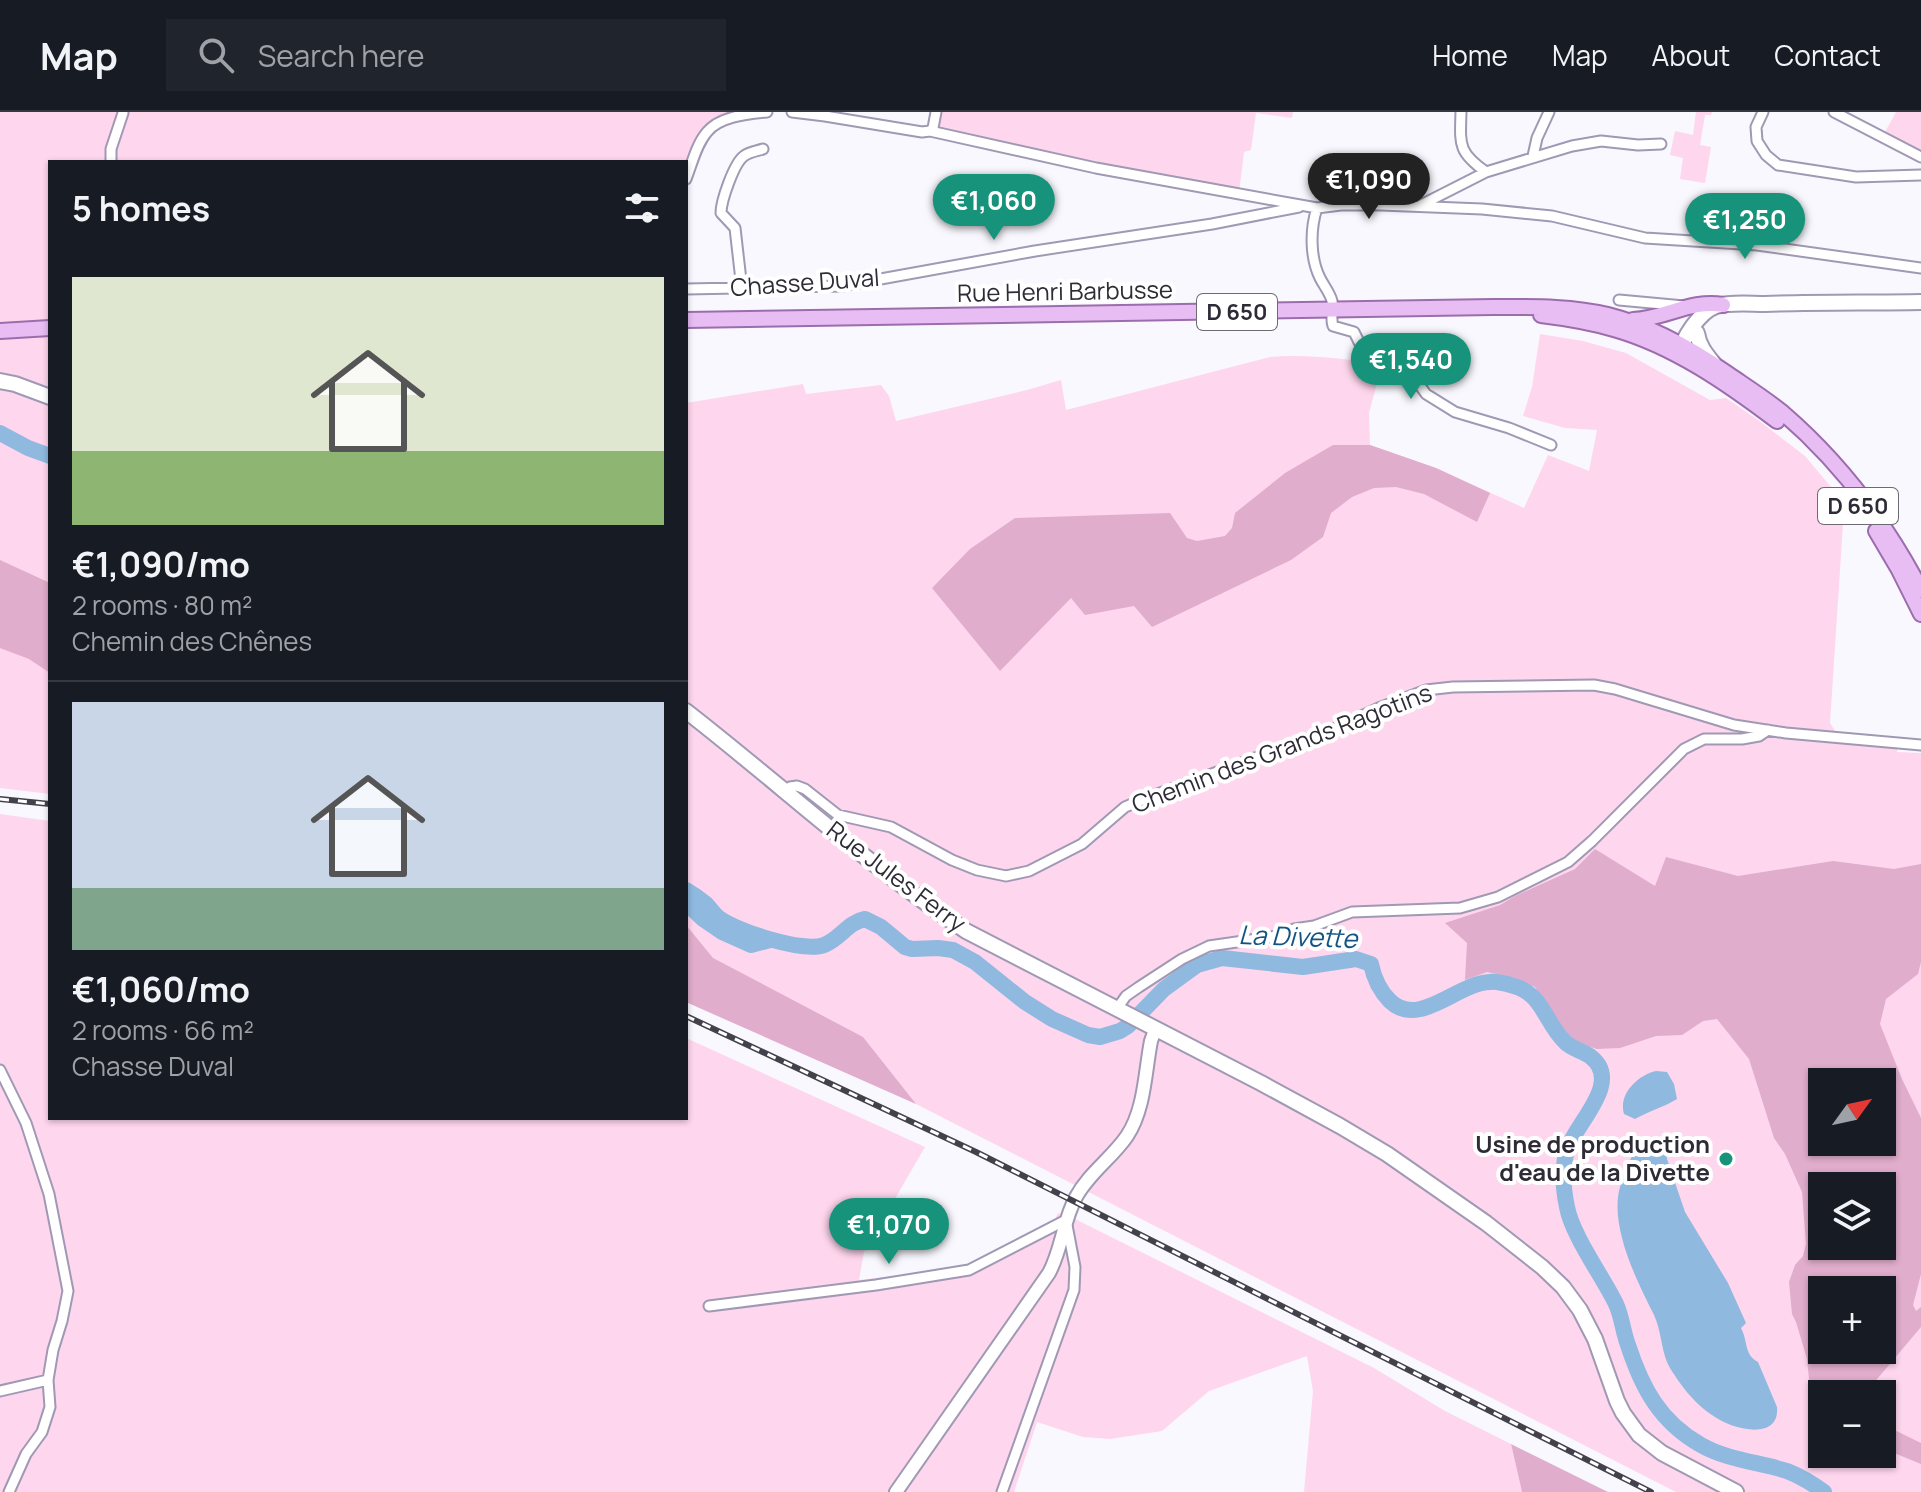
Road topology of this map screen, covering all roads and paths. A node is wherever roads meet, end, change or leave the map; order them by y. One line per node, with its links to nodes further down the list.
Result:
1 (767, 112): 17 (street)
2 (792, 112): 9 (street)
3 (936, 112): 10 (street)
4 (1461, 112): 16 (street)
5 (1549, 112): 13 (street)
6 (1763, 112): 18 (street)
7 (1834, 112): 14 (street)
8 (123, 113): 15 (street)
9 (822, 114): 10 (street)
10 (930, 131): 20 (street)
11 (1661, 144): 13 (street)
12 (763, 149): 26 (street)
13 (1533, 156): 16 (street)
14 (1921, 157)
15 (111, 160)
16 (1486, 172): 19 (street)
17 (688, 174)
18 (1921, 175)
19 (1457, 186): 21 (street); 23 (street)
20 (1303, 206): 22 (street); 26 (street, Chasse Duval)
21 (1419, 206): 22 (street); 23 (street)
22 (1317, 208): 32 (street)
23 (1454, 209): 24 (street)
24 (1921, 268)
25 (688, 289): 26 (street, Chasse Duval)
26 (742, 289)
27 (1619, 300): 31 (street)
28 (1921, 302): 29 (main road)
29 (1723, 305): 31 (main road); 35 (main road)
30 (1493, 307): 32 (main road, Rue Henri Barbusse / D 650); 34 (main road, D 650); 38 (main road, D 650)
31 (1687, 308): 34 (main road)
32 (1333, 310): 33 (main road, Rue Henri Barbusse / D 650); 42 (street)
33 (688, 320)
34 (1625, 320): 38 (main road, D 650)
35 (1699, 326): 38 (main road); 39 (main road)
36 (48, 328): 37 (main road)
37 (0, 331)
38 (1682, 350): 39 (main road, D 650); 44 (main road, D 650)
39 (1714, 364): 43 (main road, D 650)
40 (0, 381): 41 (main road)
41 (48, 396)
42 (1551, 445)
43 (1921, 590)
44 (1921, 614)
45 (688, 713): 48 (main road, Rue Jules Ferry)
46 (1768, 730): 47 (street, Chemin des Grands Ragotins); 48 (street, Chemin des Grands Ragotins); 49 (street)
47 (1921, 745)
48 (785, 790): 49 (main road, Rue Jules Ferry)
49 (1121, 1012): 50 (main road, Rue Jules Ferry)
50 (1155, 1030): 52 (street); 59 (main road, Rue Jules Ferry)
51 (0, 1070): 54 (street)
52 (1066, 1220): 53 (street); 57 (street); 58 (street)
53 (709, 1306)
54 (48, 1380): 55 (street); 56 (street)
55 (0, 1391)
56 (9, 1492)
57 (896, 1492)
58 (1002, 1492)
59 (1736, 1492)

